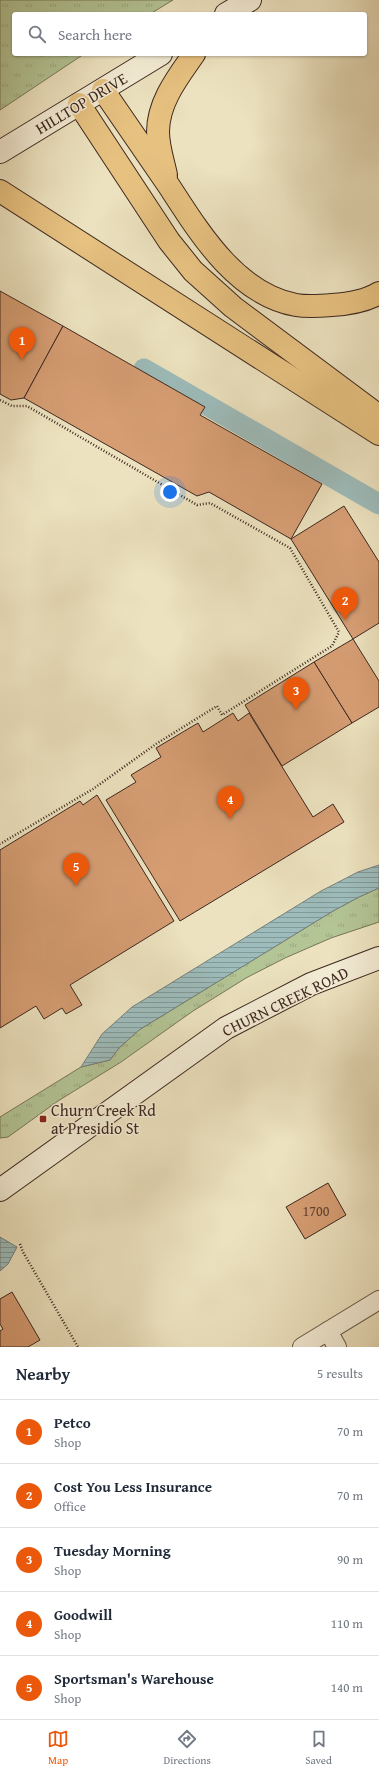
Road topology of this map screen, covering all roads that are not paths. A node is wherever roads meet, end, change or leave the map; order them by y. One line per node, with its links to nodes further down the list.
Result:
1 (250, 0): 2 (main road)
2 (229, 12)
3 (158, 56): 5 (main road, HILLTOP DRIVE)
4 (193, 56): 8 (highway)
5 (104, 90): 6 (main road, HILLTOP DRIVE); 8 (highway)
6 (80, 104): 7 (main road, HILLTOP DRIVE); 11 (highway)
7 (0, 152)
8 (169, 186): 10 (highway)
9 (0, 191): 12 (highway)
10 (379, 293)
11 (379, 416)
12 (379, 434)
13 (379, 958): 14 (main road, CHURN CREEK ROAD)
14 (0, 1190)
15 (379, 1300): 16 (street)
16 (328, 1331): 17 (street); 18 (street)
17 (302, 1347)
18 (337, 1347)

